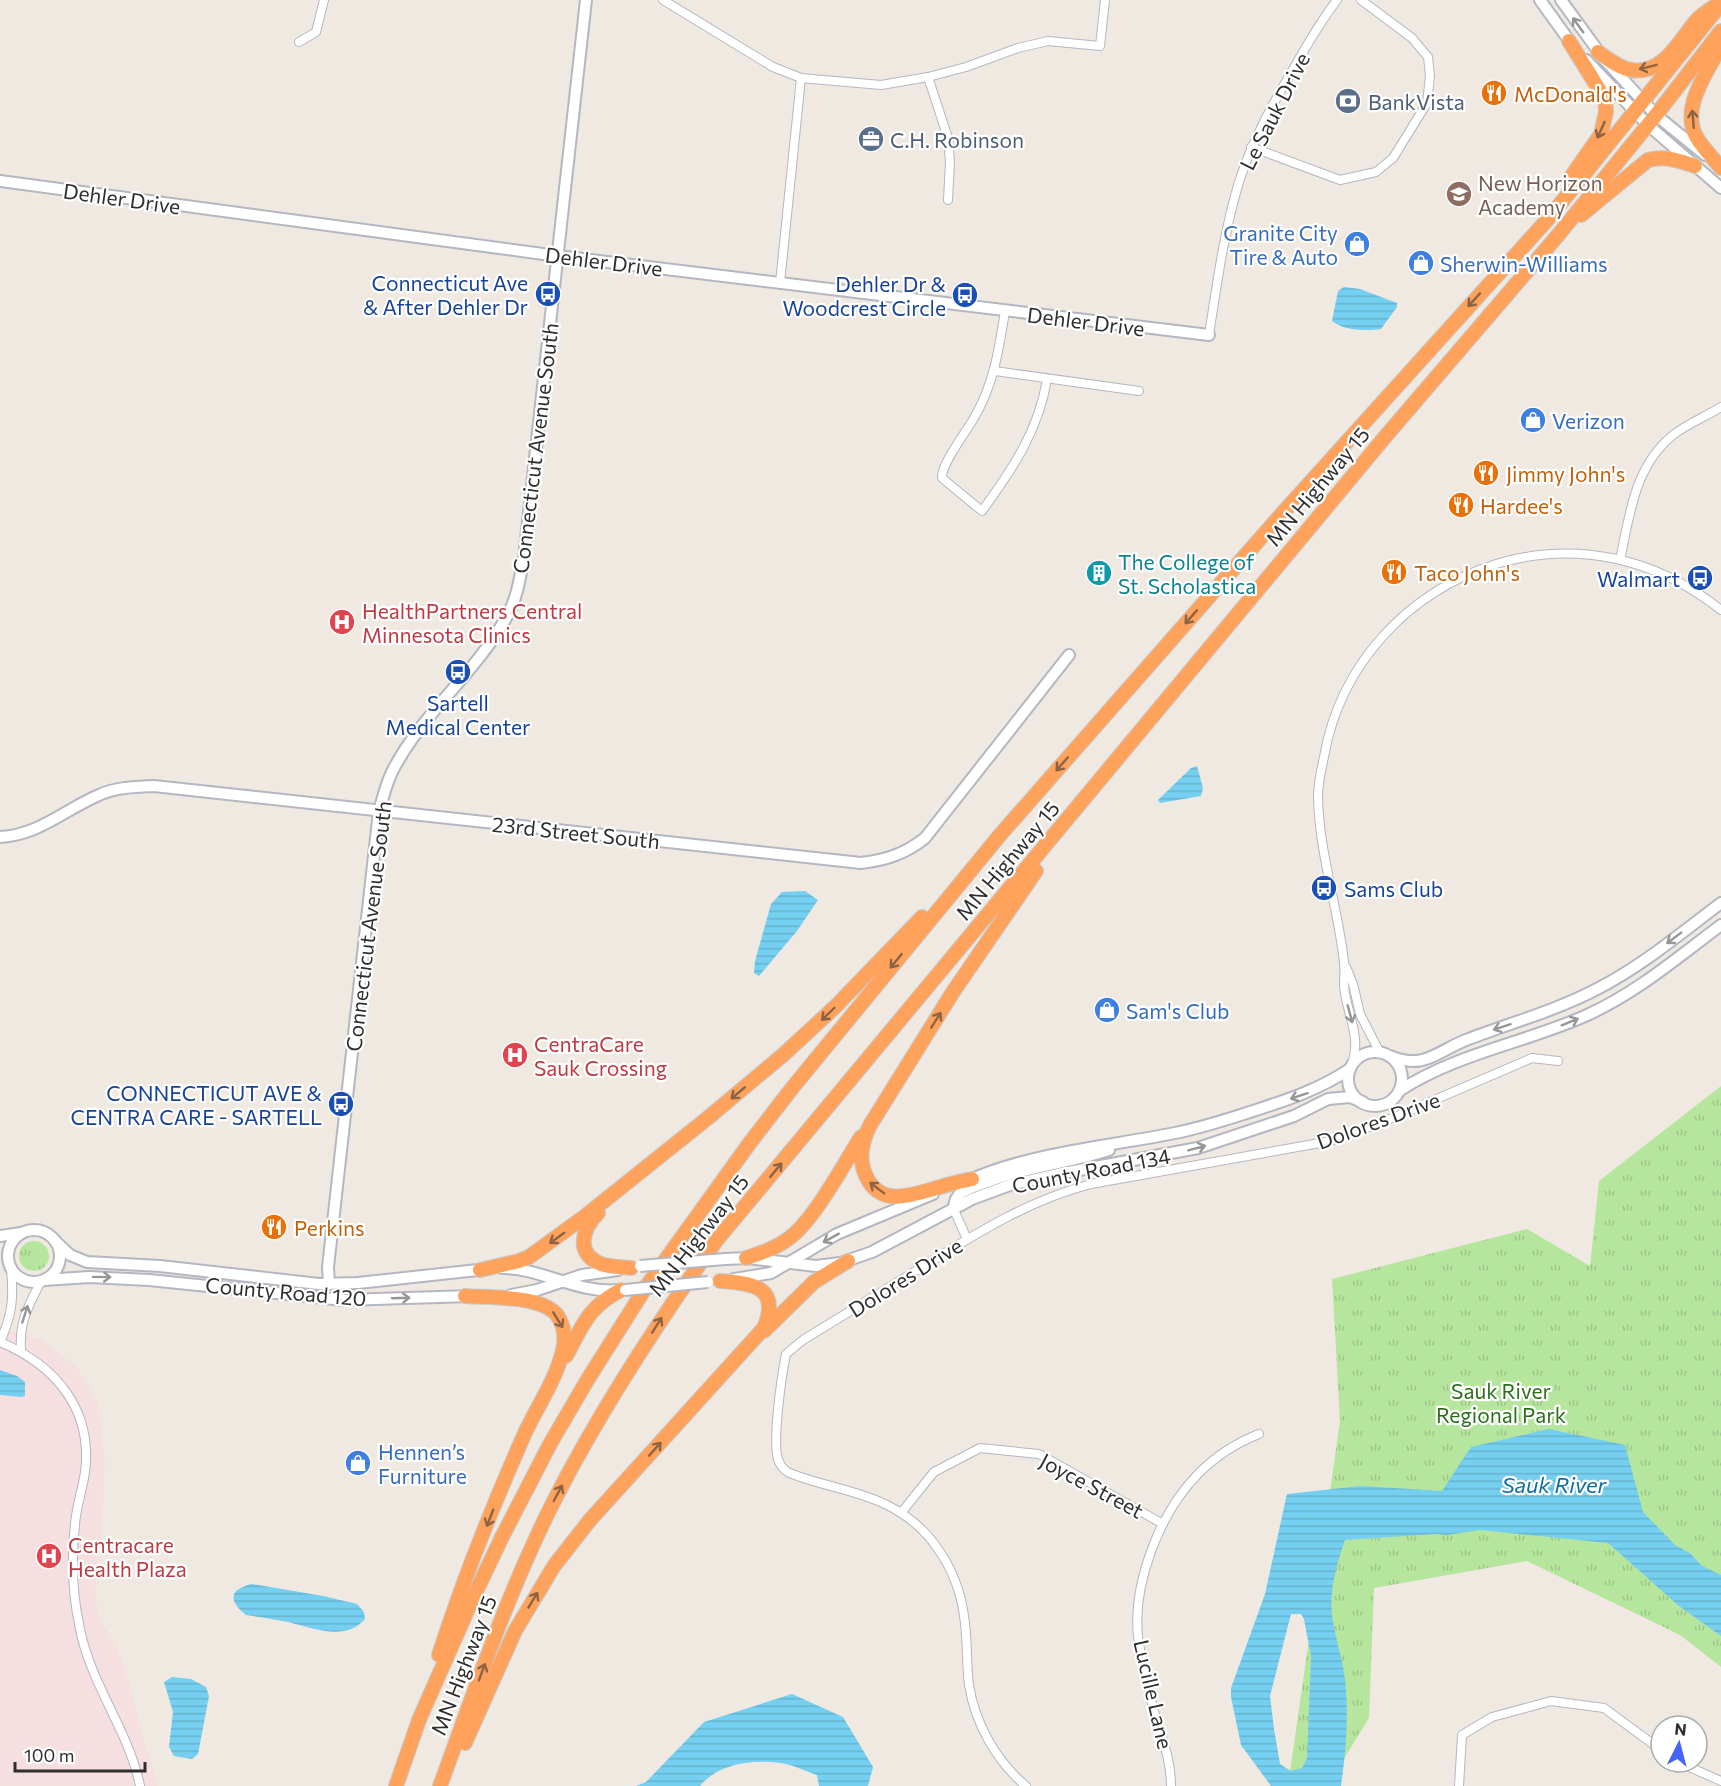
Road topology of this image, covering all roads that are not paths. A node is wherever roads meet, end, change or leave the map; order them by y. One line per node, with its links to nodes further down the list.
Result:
1 (324, 0): 12 (street)
2 (586, 0): 27 (street, Connecticut Avenue South)
3 (663, 0): 16 (street)
4 (1105, 0): 15 (street)
5 (1337, 0): 19 (street, Le Sauk Drive)
6 (1360, 0): 19 (street)
7 (1540, 0): 11 (street)
8 (1561, 0): 14 (street, one-way to 8)
9 (1721, 3): 14 (highway, one-way to 14); 17 (highway, MN Highway 15)
10 (1721, 32): 18 (highway, MN Highway 15)
11 (1569, 41): 17 (street); 26 (highway, one-way to 26)
12 (298, 42)
13 (1721, 45): 21 (highway, one-way to 13)
14 (1598, 52): 17 (street)
15 (928, 77): 16 (street); 24 (street)
16 (801, 78): 28 (street)
17 (1639, 106): 18 (street); 26 (highway, MN Highway 15)
18 (1652, 120): 20 (street); 21 (street); 25 (highway, MN Highway 15)
19 (1251, 147): 30 (street, Le Sauk Drive)
20 (1695, 166): 23 (street); 25 (highway)
21 (1721, 168)
22 (0, 182): 27 (street, Dehler Drive)
23 (1721, 188)
24 (948, 200)
25 (1559, 234): 38 (highway, MN Highway 15)
26 (1525, 244): 40 (highway, MN Highway 15, one-way to 40)
27 (558, 256): 28 (street, Dehler Drive); 39 (street, Connecticut Avenue South)
28 (780, 283): 29 (street, Dehler Drive)
29 (1005, 311): 30 (street, Dehler Drive); 31 (street)
30 (1209, 335)
31 (995, 371): 32 (street); 32 (street)
32 (1047, 379): 33 (street)
33 (1139, 391)
34 (1721, 407): 35 (street)
35 (1620, 560): 36 (street); 44 (street)
36 (1721, 610)
37 (1070, 655): 39 (street, 23rd Street South)
38 (1087, 797): 48 (highway, one-way to 38); 85 (highway, MN Highway 15, one-way to 38)
39 (379, 811): 41 (street, 23rd Street South); 69 (street, Connecticut Avenue South)
40 (1000, 835): 53 (highway, one-way to 53); 79 (highway, MN Highway 15, one-way to 79)
41 (0, 837)
42 (1721, 903): 45 (street, one-way to 45)
43 (1721, 925): 49 (street, one-way to 43)
44 (1344, 963): 45 (street); 47 (street, one-way to 47)
45 (1385, 1054): 47 (street); 49 (street)
46 (1558, 1061): 57 (street, Dolores Drive)
47 (1351, 1067): 50 (street); 51 (street, County Road 134, one-way to 51)
48 (893, 1090): 52 (highway, one-way to 48); 59 (highway)
49 (1399, 1090): 50 (street)
50 (1363, 1102): 54 (street, County Road 134, one-way to 50)
51 (1147, 1138): 52 (street, County Road 134); 54 (street)
52 (972, 1179): 62 (street, County Road 134, one-way to 62)
53 (619, 1189): 64 (highway); 65 (highway, one-way to 65)
54 (954, 1210): 57 (street); 61 (street, County Road 134)
55 (24, 1232): 56 (street); 58 (street); 63 (street)
56 (0, 1236)
57 (967, 1239): 77 (street, Dolores Drive)
58 (55, 1241): 66 (street); 69 (street, County Road 120)
59 (746, 1258): 60 (street, County Road 134); 62 (street, County Road 134)
60 (726, 1259): 64 (street, County Road 120, bridge)
61 (848, 1261): 62 (street, County Road 134); 72 (highway)
62 (789, 1263): 68 (street, County Road 134)
63 (7, 1266): 66 (street); 73 (street)
64 (635, 1267): 67 (street, County Road 120)
65 (480, 1270): 67 (street, County Road 120); 69 (street, County Road 120)
66 (43, 1281): 71 (street, County Road 120, one-way to 71); 74 (street, one-way to 66)
67 (561, 1281): 70 (street, County Road 120); 71 (street, County Road 120)
68 (714, 1281): 70 (street, County Road 120, bridge); 72 (highway)
69 (329, 1284)
70 (623, 1290): 75 (highway)
71 (465, 1296): 75 (highway, one-way to 75)
72 (758, 1337): 86 (highway, one-way to 72)
73 (0, 1342): 74 (street)
74 (21, 1351): 83 (street)
75 (554, 1378): 79 (highway, one-way to 79)
76 (1259, 1434): 78 (street, Lucille Lane)
77 (902, 1513): 78 (street, Joyce Street); 87 (street, Dolores Drive)
78 (1163, 1524): 88 (street, Lucille Lane)
79 (417, 1727): 84 (highway, MN Highway 15)
80 (1649, 1741): 89 (street)
81 (1705, 1774): 82 (street)
82 (1721, 1781)
83 (140, 1786)
84 (396, 1786)
85 (440, 1786)
86 (446, 1786)
87 (1026, 1786)
88 (1171, 1786)
89 (1459, 1786)

